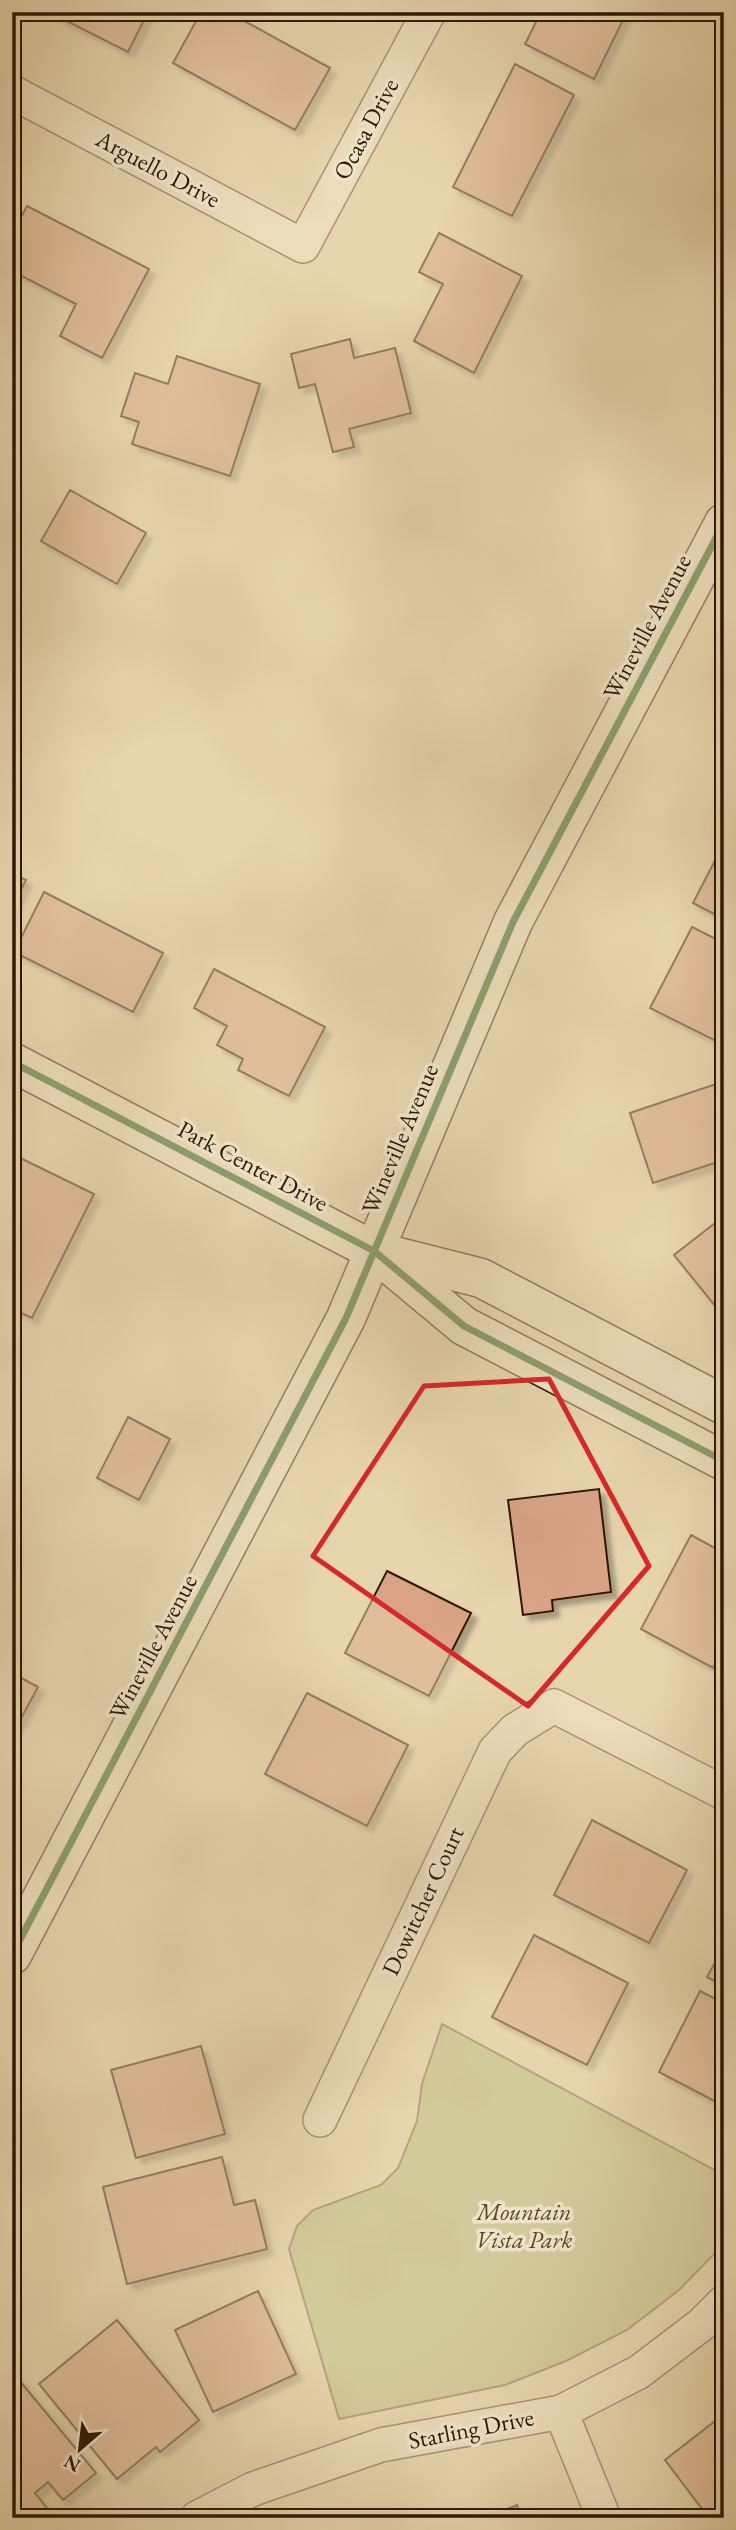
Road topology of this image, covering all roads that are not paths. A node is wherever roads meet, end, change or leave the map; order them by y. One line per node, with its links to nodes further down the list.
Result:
1 (429, 12): 3 (street, Ocasa Drive)
2 (12, 92): 3 (street, Arguello Drive)
3 (303, 246)
4 (724, 523): 6 (main road, Wineville Avenue)
5 (12, 1062): 6 (main road, Park Center Drive)
6 (374, 1251): 7 (main road, Park Center Drive); 8 (main road, Park Center Drive); 10 (main road, Wineville Avenue)
7 (724, 1405)
8 (724, 1461)
9 (724, 1793): 11 (street, Dowitcher Court)
10 (12, 1955)
11 (320, 2119)
12 (724, 2302): 13 (street, Starling Drive)
13 (561, 2412): 14 (street, Starling Drive); 15 (street)
14 (197, 2518)
15 (604, 2518)

